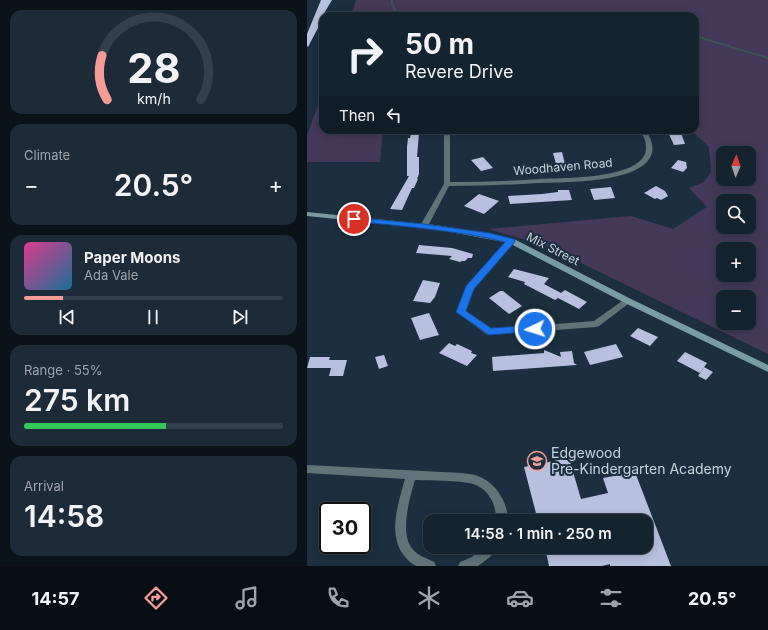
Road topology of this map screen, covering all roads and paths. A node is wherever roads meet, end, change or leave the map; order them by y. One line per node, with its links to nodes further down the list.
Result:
1 (447, 134): 3 (street)
2 (644, 134): 3 (street, Woodhaven Road)
3 (447, 184): 5 (street)
4 (307, 214): 5 (main road, Mix Street)
5 (424, 226): 6 (main road, Mix Street)
6 (511, 241): 7 (main road, Mix Street); 7 (street)
7 (628, 301): 8 (main road, Mix Street)
8 (768, 369)
9 (307, 469): 10 (street)
10 (411, 475): 11 (street); 13 (street)
11 (501, 514)
12 (486, 554): 14 (street)
13 (430, 566)
14 (464, 566)

